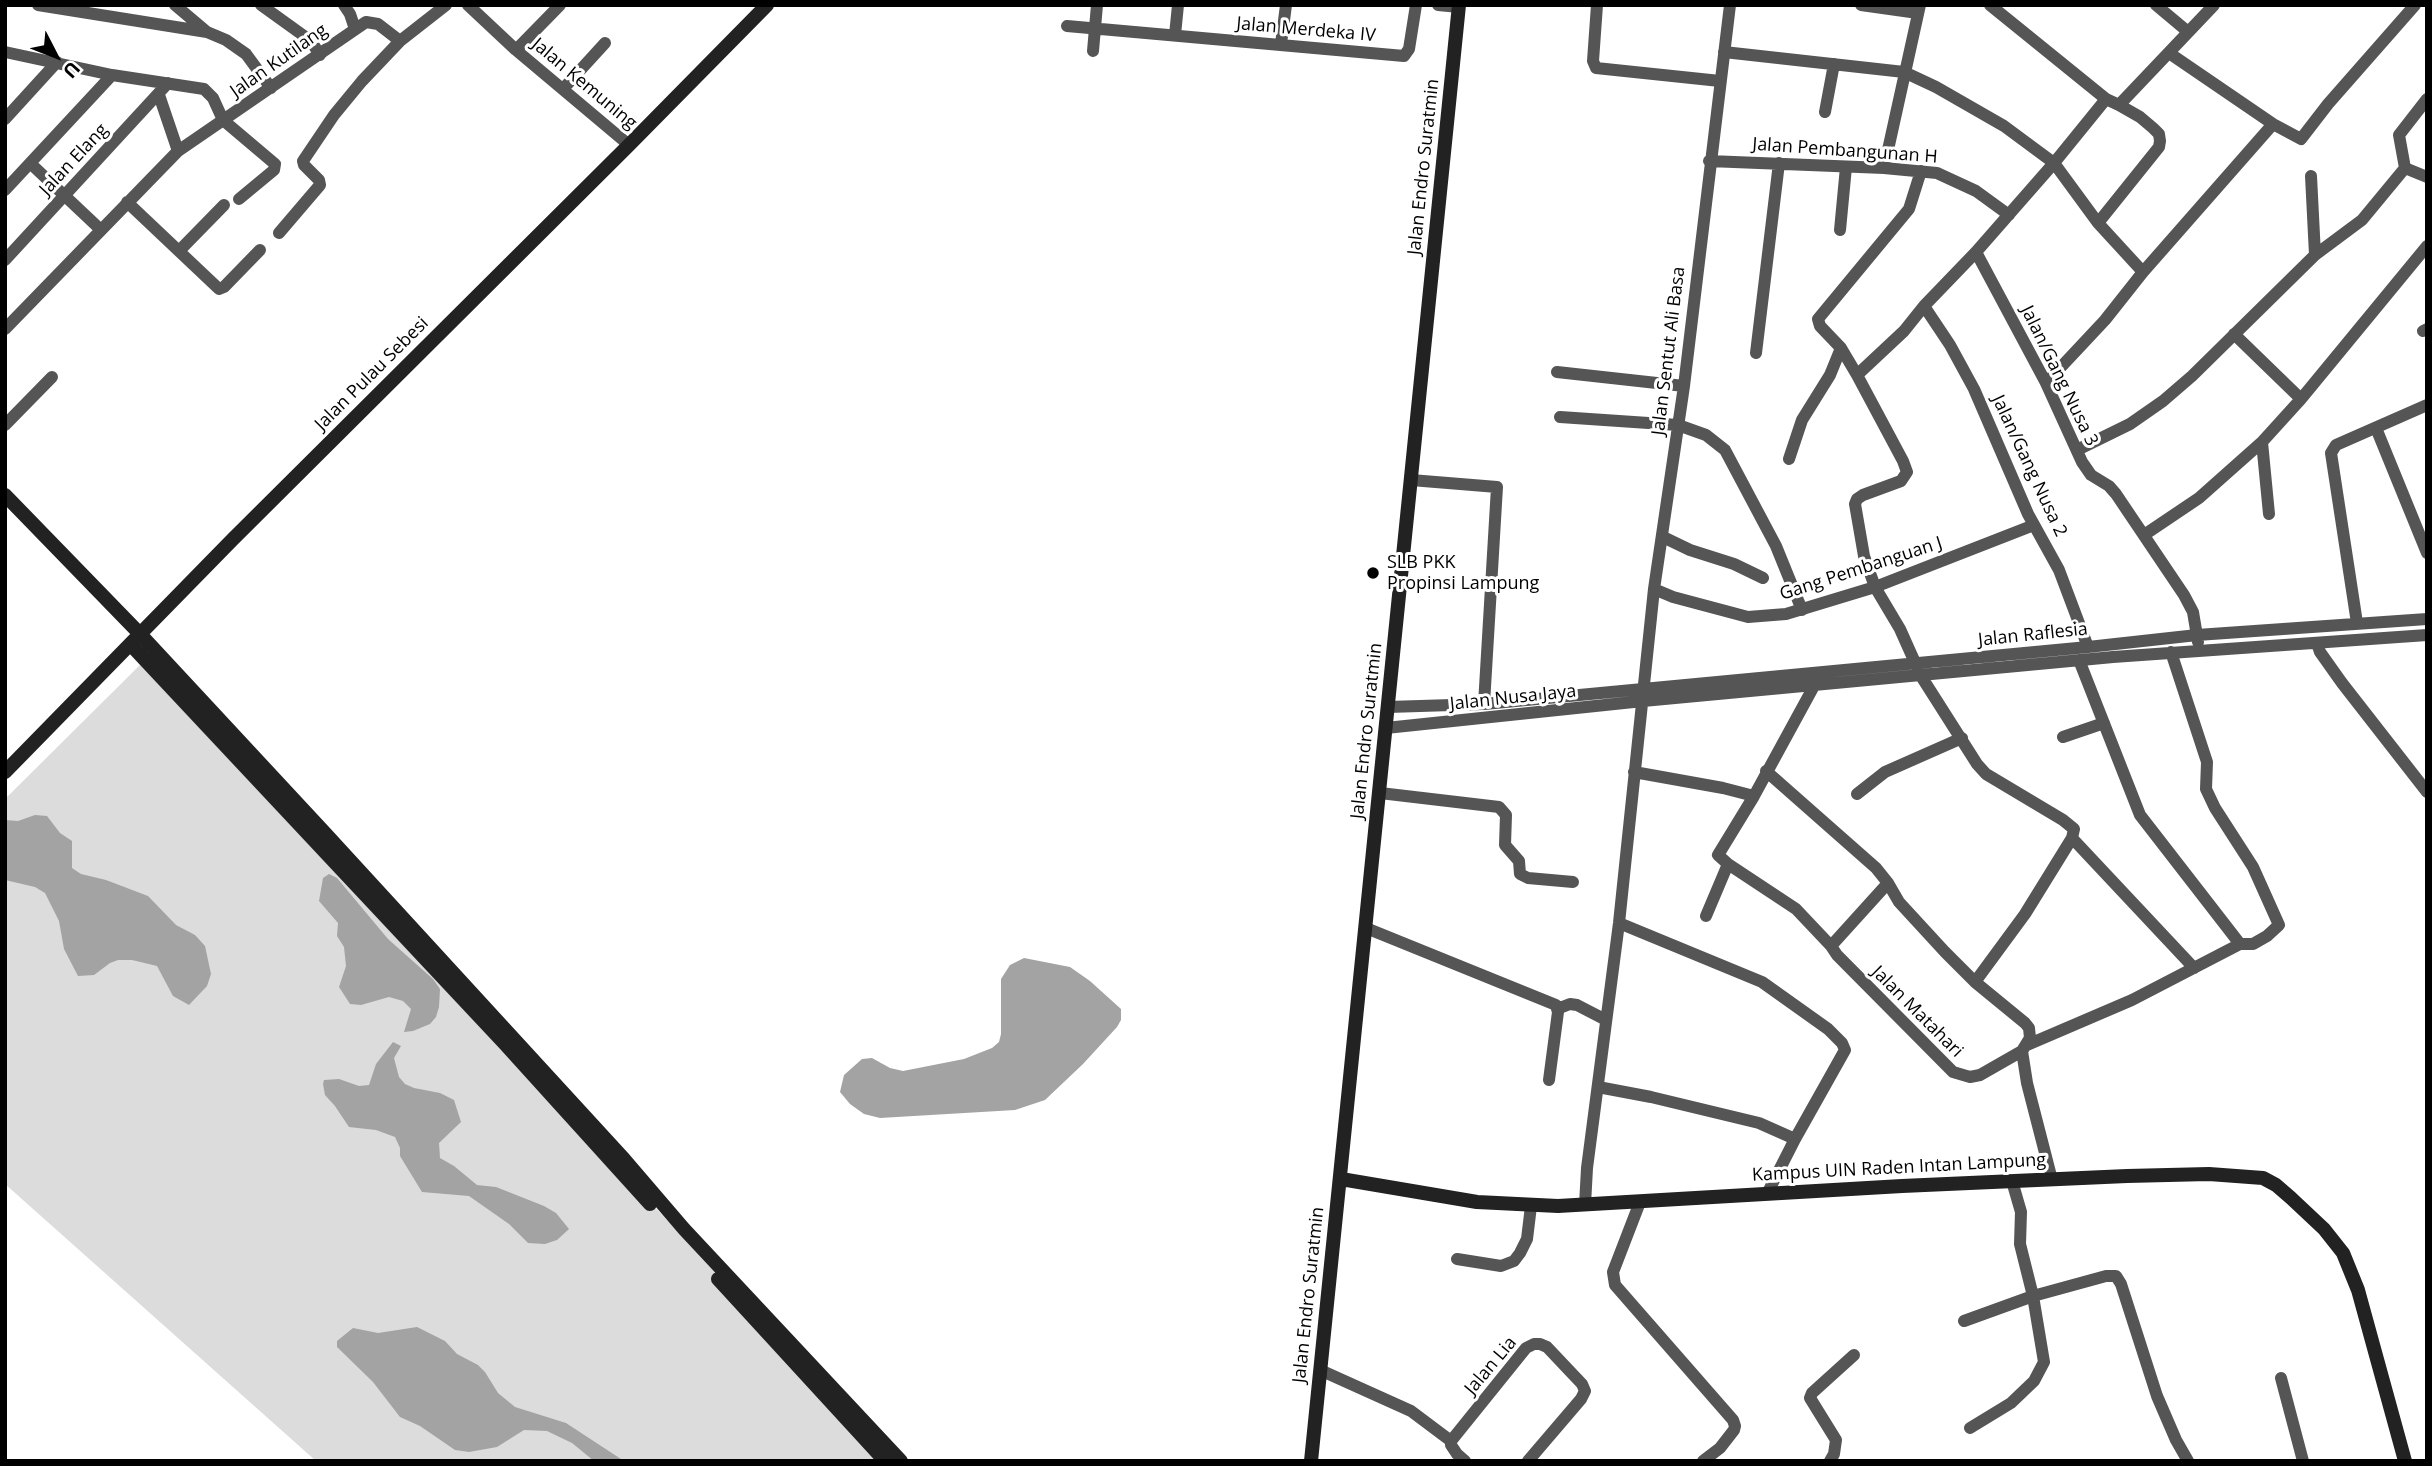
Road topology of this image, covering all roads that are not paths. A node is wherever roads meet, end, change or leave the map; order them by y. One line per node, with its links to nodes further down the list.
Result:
1 (38, 5): 25 (street)
2 (175, 5): 23 (street)
3 (261, 5): 39 (street)
4 (344, 5): 26 (street)
5 (446, 5): 31 (street)
6 (468, 5): 34 (street, Jalan Kemuning)
7 (560, 5): 34 (street, Jalan Kemuning)
8 (766, 5): 56 (street, Jalan Pulau Sebesi)
9 (1097, 5): 27 (street)
10 (1178, 5): 30 (street)
11 (1286, 5): 33 (street)
12 (1416, 5): 33 (street, Jalan Merdeka IV)
13 (1438, 5): 21 (street)
14 (1597, 5): 44 (street)
15 (1730, 5): 37 (street, Jalan Sentut Ali Basa)
16 (1861, 5): 22 (street)
17 (1990, 5): 49 (street)
18 (2156, 5): 28 (street)
19 (2214, 5): 28 (street)
20 (2415, 5): 55 (street)
21 (1459, 6): 104 (street, Jalan Endro Suratmin)
22 (1919, 9): 42 (street)
23 (187, 13): 25 (street); 29 (street)
24 (1067, 26): 27 (street, Jalan Merdeka IV)
25 (183, 28): 29 (street)
26 (355, 29): 31 (street, Jalan Kutilang); 39 (street, Jalan Kutilang)
27 (1094, 29): 30 (street, Jalan Merdeka IV); 35 (street)
28 (2188, 31): 38 (street)
29 (207, 32): 46 (street)
30 (1175, 35): 33 (street, Jalan Merdeka IV)
31 (400, 41): 77 (street)
32 (605, 43): 47 (street)
33 (1281, 44)
34 (516, 50): 47 (street, Jalan Kemuning)
35 (1093, 51)
36 (5, 52): 40 (street)
37 (1724, 52): 41 (street); 44 (street, Jalan Sentut Ali Basa)
38 (2169, 53): 51 (street); 55 (street)
39 (320, 55): 46 (street, Jalan Kutilang)
40 (57, 62): 43 (street); 53 (street)
41 (1834, 64): 42 (street); 52 (street)
42 (1905, 72): 61 (street); 63 (street)
43 (112, 75): 45 (street); 59 (street)
44 (1720, 81): 58 (street, Jalan Sentut Ali Basa)
45 (168, 83): 48 (street, Jalan Elang); 54 (street)
46 (271, 88): 54 (street, Jalan Kutilang)
47 (563, 89): 56 (street, Jalan Kemuning)
48 (159, 95): 57 (street); 69 (street, Jalan Elang)
49 (2106, 99): 51 (street); 61 (street)
50 (2427, 99): 64 (street)
51 (2119, 105): 74 (street)
52 (1825, 112)
53 (5, 119)
54 (223, 120): 57 (street, Jalan Kutilang); 70 (street)
55 (2273, 124): 84 (street)
56 (629, 145): 118 (street, Jalan Pulau Sebesi)
57 (178, 151): 71 (street, Jalan Kutilang)
58 (1709, 161): 60 (street, Jalan Pembangunan H); 94 (street, Jalan Sentut Ali Basa)
59 (30, 163): 68 (street); 69 (street)
60 (1779, 163): 62 (street, Jalan Pembangunan H); 89 (street)
61 (2054, 163): 73 (street); 74 (street)
62 (1846, 167): 63 (street, Jalan Pembangunan H); 76 (street)
63 (1884, 168): 65 (street, Jalan Pembangunan H)
64 (2405, 168): 67 (street); 82 (street)
65 (1920, 171): 73 (street, Jalan Pembangunan H); 88 (street)
66 (2311, 176): 82 (street)
67 (2427, 177)
68 (5, 190)
69 (64, 196): 75 (street); 83 (street, Jalan Elang)
70 (239, 199)
71 (127, 202): 75 (street, Jalan Kutilang); 79 (street)
72 (224, 205): 79 (street)
73 (2008, 215): 81 (street)
74 (2098, 223): 84 (street)
75 (101, 230): 86 (street, Jalan Kutilang)
76 (1840, 230)
77 (279, 233)
78 (2427, 246): 95 (street)
79 (180, 250): 80 (street)
80 (260, 250)
81 (1976, 252): 85 (street); 93 (street, Jalan/Gang Nusa 3)
82 (2315, 255): 87 (street)
83 (5, 260)
84 (2143, 272): 93 (street)
85 (1924, 306): 91 (street); 107 (street, Jalan/Gang Nusa 2)
86 (5, 329)
87 (2234, 334): 95 (street); 102 (street)
88 (1841, 348): 91 (street); 103 (street)
89 (1756, 353)
90 (1557, 372): 94 (street)
91 (1857, 375): 112 (street)
92 (52, 377): 98 (street)
93 (2046, 383): 102 (street, Jalan/Gang Nusa 3)
94 (1684, 386): 99 (street, Jalan Sentut Ali Basa)
95 (2301, 399): 101 (street)
96 (2427, 405): 100 (street)
97 (1560, 416): 99 (street)
98 (5, 425)
99 (1678, 425): 109 (street, Jalan Sentut Ali Basa); 114 (street)
100 (2376, 428): 110 (street); 116 (street)
101 (2262, 442): 106 (street); 108 (street)
102 (2077, 450): 108 (street, Jalan/Gang Nusa 3)
103 (1789, 459)
104 (1411, 480): 128 (street); 129 (street, Jalan Endro Suratmin)
105 (5, 495): 118 (street)
106 (2269, 514)
107 (2034, 525): 112 (street, Gang Pembanguan J); 121 (street, Jalan/Gang Nusa 2)
108 (2144, 535): 119 (street, Jalan/Gang Nusa 3)
109 (1663, 537): 111 (street); 113 (street, Jalan Sentut Ali Basa)
110 (2427, 553)
111 (1763, 578)
112 (1875, 587): 114 (street, Gang Pembanguan J); 125 (street)
113 (1654, 589): 114 (street, Gang Pembanguan J); 127 (street, Jalan Sentut Ali Basa)
114 (1801, 610)
115 (2427, 619): 116 (street, Jalan Raflesia)
116 (2357, 623): 119 (street, Jalan Raflesia)
117 (2427, 635): 120 (street, Jalan Raflesia)
118 (135, 639): 135 (street, Jalan Pulau Sebesi); 173 (street); 174 (street)
119 (2198, 643): 120 (street, Jalan Raflesia); 122 (street, Jalan Raflesia); 123 (street, Jalan Raflesia)
120 (2317, 643): 137 (street)
121 (2088, 647): 122 (street, Jalan Raflesia); 125 (street, Jalan Raflesia)
122 (2111, 651): 123 (street, Jalan Raflesia); 124 (street, Jalan Raflesia)
123 (2171, 652): 148 (street, Jalan Matahari)
124 (2079, 660): 125 (street, Jalan Raflesia); 130 (street)
125 (1919, 670): 126 (street, Jalan Raflesia); 133 (street)
126 (1814, 680): 127 (street, Jalan Raflesia); 134 (street)
127 (1643, 695): 128 (street, Jalan Nusa Jaya); 131 (street, Jalan Nusa Jaya); 136 (street, Jalan Sentut Ali Basa)
128 (1484, 704): 129 (street, Jalan Nusa Jaya)
129 (1388, 707): 131 (street, Jalan Endro Suratmin)
130 (2104, 723): 132 (street); 148 (street)
131 (1386, 728): 138 (street, Jalan Endro Suratmin)
132 (2063, 737)
133 (1962, 738): 139 (street); 141 (street)
134 (1766, 771): 140 (street); 144 (street)
135 (5, 772)
136 (1634, 772): 140 (street); 146 (street, Jalan Sentut Ali Basa)
137 (2427, 792)
138 (1380, 793): 143 (street); 147 (street, Jalan Endro Suratmin)
139 (1857, 794)
140 (1754, 796): 142 (street)
141 (2072, 838): 150 (street); 151 (street)
142 (1728, 864): 145 (street); 149 (street, Jalan Matahari)
143 (1573, 882)
144 (1888, 883): 149 (street); 151 (street)
145 (1706, 916)
146 (1619, 923): 153 (street, Jalan Sentut Ali Basa); 157 (street)
147 (1366, 928): 152 (street); 158 (street, Jalan Endro Suratmin)
148 (2240, 944): 150 (street, Jalan Matahari)
149 (1831, 946): 154 (street, Jalan Matahari)
150 (2193, 968): 154 (street, Jalan Matahari)
151 (1975, 982): 154 (street)
152 (1557, 1009): 153 (street); 155 (street)
153 (1606, 1020): 156 (street, Jalan Sentut Ali Basa)
154 (2024, 1048): 159 (street)
155 (1549, 1080)
156 (1598, 1087): 157 (street); 163 (street, Jalan Sentut Ali Basa)
157 (1795, 1139): 161 (street)
158 (1341, 1179): 164 (street, Kampus UIN Raden Intan Lampung); 169 (street, Jalan Endro Suratmin)
159 (2052, 1180): 160 (street, Kampus UIN Raden Intan Lampung); 182 (street, Kampus UIN Raden Intan Lampung)
160 (2012, 1181): 161 (street, Kampus UIN Raden Intan Lampung); 166 (street)
161 (1767, 1194): 162 (street, Kampus UIN Raden Intan Lampung)
162 (1640, 1202): 163 (street, Kampus UIN Raden Intan Lampung); 178 (street)
163 (1584, 1205): 164 (street, Kampus UIN Raden Intan Lampung)
164 (1531, 1206): 165 (street)
165 (1457, 1259)
166 (2033, 1296): 167 (street); 171 (street); 180 (street)
167 (1964, 1321)
168 (1854, 1355): 179 (street)
169 (1320, 1370): 172 (street); 175 (street, Jalan Endro Suratmin)
170 (2280, 1378): 181 (street)
171 (1970, 1428)
172 (1451, 1441): 176 (street); 177 (street, Jalan Lia)
173 (885, 1461)
174 (901, 1461)
175 (1311, 1461)
176 (1465, 1461)
177 (1528, 1461)
178 (1703, 1461)
179 (1830, 1461)
180 (2188, 1461)
181 (2303, 1461)
182 (2405, 1461)

